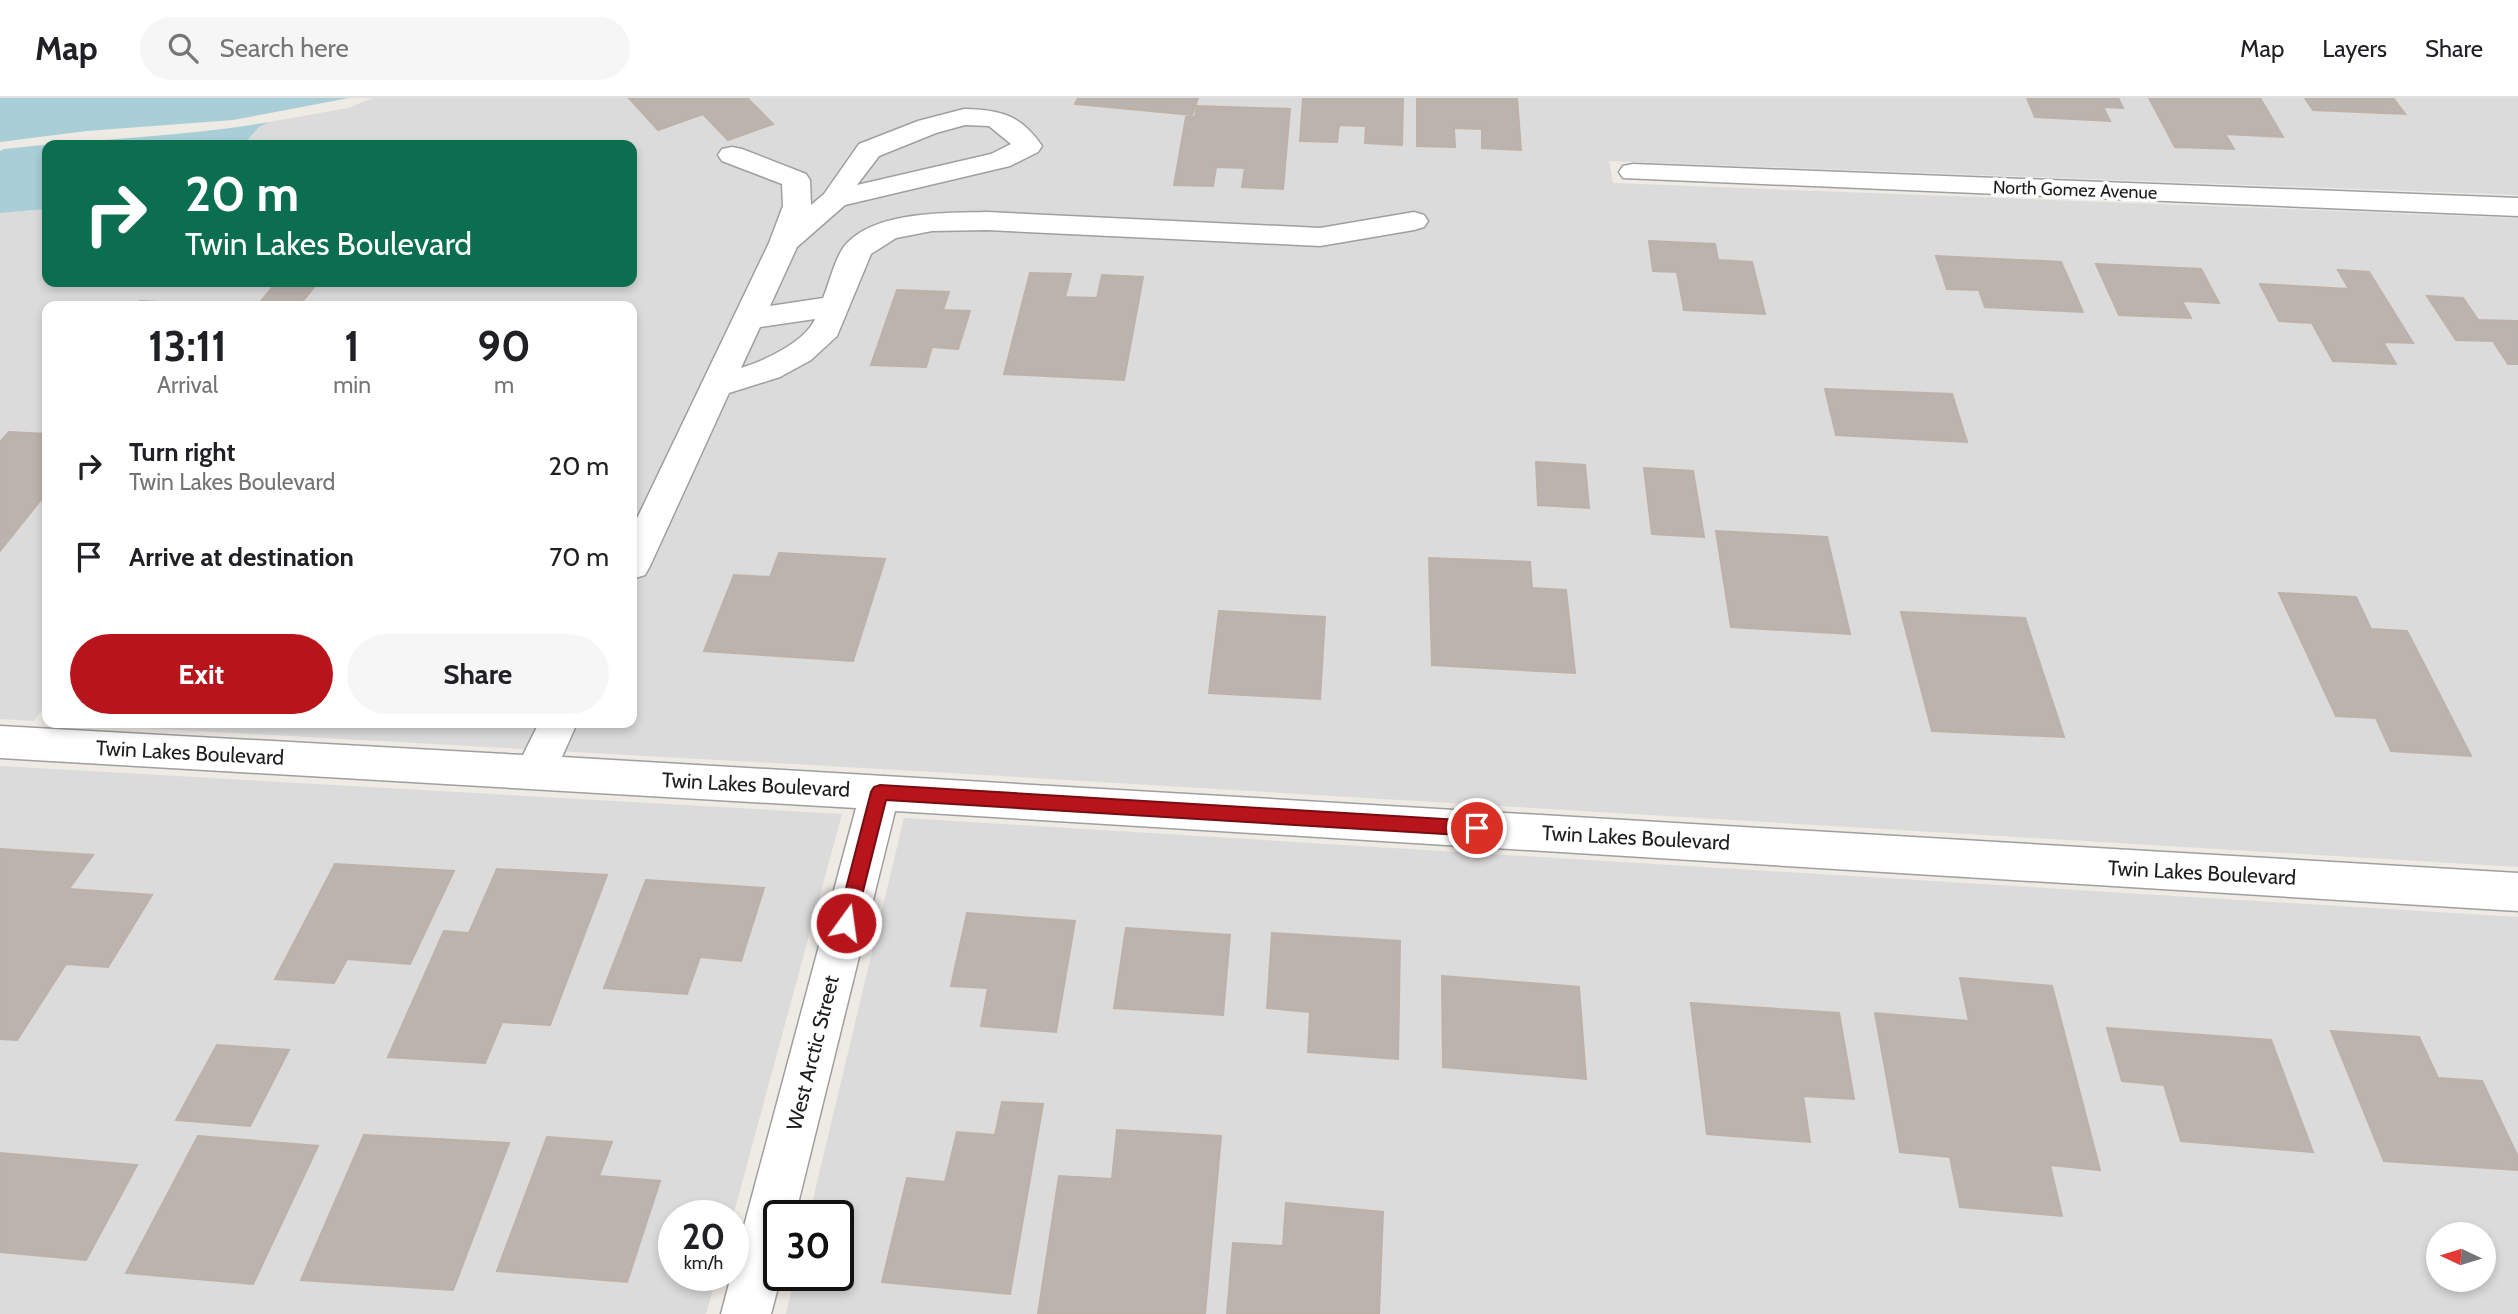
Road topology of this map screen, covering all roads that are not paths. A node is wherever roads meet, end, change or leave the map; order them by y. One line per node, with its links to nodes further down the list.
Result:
1 (732, 155): 6 (street)
2 (1633, 172): 4 (street, North Gomez Avenue)
3 (835, 199): 3 (street); 6 (street)
4 (2518, 207)
5 (1414, 220): 7 (street)
6 (784, 243): 8 (street)
7 (834, 306): 8 (street); 9 (street)
8 (749, 319): 9 (street)
9 (717, 386): 10 (street)
10 (637, 555)
11 (556, 728): 14 (street)
12 (55, 734): 13 (street, Twin Lakes Boulevard); 14 (street, Twin Lakes Boulevard)
13 (0, 742)
14 (535, 772): 15 (street, Twin Lakes Boulevard)
15 (880, 792): 16 (street, Twin Lakes Boulevard); 17 (street, West Arctic Street)
16 (2518, 892)
17 (746, 1314)

